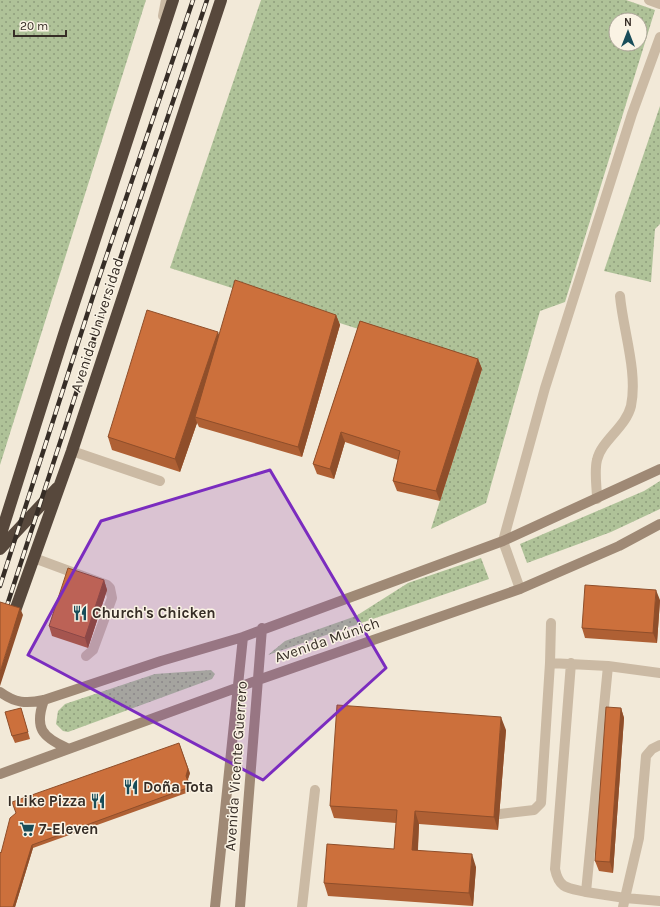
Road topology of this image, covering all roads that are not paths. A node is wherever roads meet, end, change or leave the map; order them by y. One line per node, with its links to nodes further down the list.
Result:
1 (166, 0): 7 (street)
2 (172, 0): 7 (highway, Avenida Universidad)
3 (221, 0): 9 (highway, Avenida Universidad)
4 (649, 0): 5 (street)
5 (660, 4)
6 (660, 37): 16 (street)
7 (158, 44): 15 (highway, Avenida Universidad)
8 (620, 296): 13 (street)
9 (72, 451): 11 (street); 12 (highway, Avenida Universidad)
10 (660, 469): 13 (main road)
11 (160, 481)
12 (60, 485): 17 (highway); 18 (highway, Avenida Universidad)
13 (598, 499): 16 (main road)
14 (659, 527): 19 (main road, Avenida Múnich)
15 (0, 536)
16 (503, 541): 19 (street); 21 (main road)
17 (0, 549)
18 (34, 558): 22 (highway, Avenida Universidad); 24 (street)
19 (520, 589): 29 (main road, Avenida Múnich)
20 (551, 623): 25 (street)
21 (262, 628): 23 (main road); 29 (main road, Avenida Vicente Guerrero)
22 (9, 630)
23 (242, 636): 30 (main road, Avenida Vicente Guerrero); 32 (main road)
24 (86, 656)
25 (550, 663): 26 (street); 37 (street)
26 (571, 663): 27 (street); 38 (street)
27 (608, 666): 28 (street); 38 (street)
28 (660, 673)
29 (258, 680): 30 (main road, Avenida Múnich); 42 (main road, Avenida Vicente Guerrero)
30 (239, 687): 34 (main road, Avenida Múnich); 41 (main road, Avenida Vicente Guerrero)
31 (0, 692): 32 (main road)
32 (44, 700): 34 (main road)
33 (660, 745): 40 (street)
34 (67, 748): 35 (main road, Avenida Múnich)
35 (0, 774)
36 (315, 790): 43 (street)
37 (500, 814)
38 (586, 892): 40 (street)
39 (660, 901): 40 (street)
40 (624, 903)
41 (215, 907)
42 (240, 907)
43 (302, 907)

